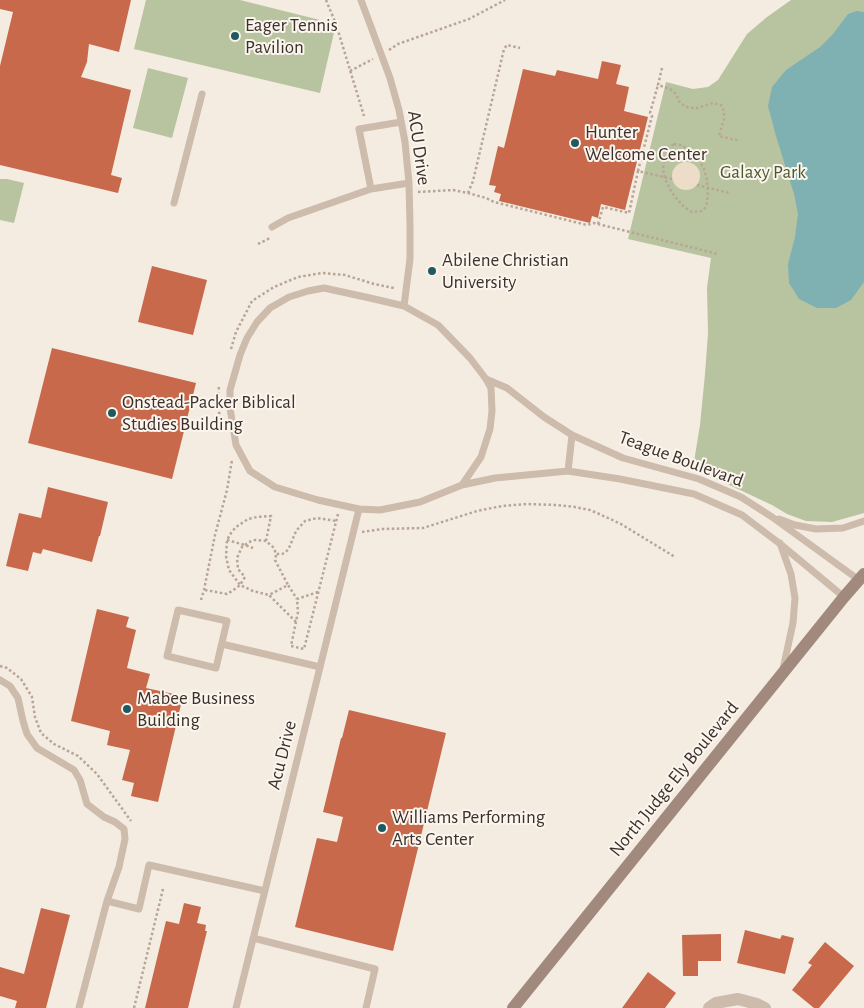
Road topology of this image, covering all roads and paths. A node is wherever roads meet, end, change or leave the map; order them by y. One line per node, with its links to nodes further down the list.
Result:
1 (326, 0): 7 (path)
2 (361, 0): 5 (lane, ACU Drive)
3 (504, 0): 5 (path)
4 (520, 48): 21 (path)
5 (381, 54): 7 (path); 11 (lane, ACU Drive)
6 (662, 68): 8 (path)
7 (350, 71): 10 (path)
8 (658, 85): 12 (path); 13 (path)
9 (202, 94): 23 (lane)
10 (364, 116)
11 (401, 122): 16 (lane, ACU Drive); 19 (lane)
12 (740, 141)
13 (638, 170): 14 (path); 24 (path)
14 (664, 177): 15 (path); 18 (path); 18 (path)
15 (672, 179)
16 (409, 183): 19 (lane); 20 (lane, ACU Drive)
17 (698, 185): 18 (path)
18 (708, 188): 22 (path)
19 (371, 190): 25 (lane)
20 (409, 192): 21 (path); 30 (lane, ACU Drive)
21 (468, 193): 24 (path)
22 (730, 193)
23 (174, 203)
24 (598, 224): 28 (path)
25 (272, 226)
26 (275, 235): 27 (path)
27 (258, 244)
28 (718, 254)
29 (394, 288): 31 (path)
30 (404, 306): 33 (lane, Teague Boulevard); 39 (lane, Teague Boulevard)
31 (230, 350)
32 (222, 379): 34 (path)
33 (486, 379): 35 (lane, Teague Boulevard); 38 (lane, Teague Boulevard)
34 (224, 434)
35 (572, 435): 37 (lane); 41 (lane, Teague Boulevard)
36 (233, 458): 55 (path)
37 (568, 471): 38 (lane, Teague Boulevard); 47 (lane, Teague Boulevard)
38 (462, 485): 40 (lane, Teague Boulevard)
39 (341, 505): 40 (lane, Teague Boulevard); 42 (path)
40 (359, 509): 44 (lane, Acu Drive)
41 (772, 517): 43 (lane); 52 (lane, Teague Boulevard)
42 (336, 521): 50 (path); 56 (path)
43 (864, 521)
44 (353, 534): 51 (path); 63 (lane, Acu Drive)
45 (227, 540): 46 (path); 48 (path); 53 (path)
46 (266, 541): 48 (path); 50 (path)
47 (779, 543): 58 (lane, Teague Boulevard); 64 (lane)
48 (244, 545): 49 (path); 53 (path)
49 (253, 548)
50 (276, 554): 54 (path)
51 (675, 557)
52 (862, 577): 58 (main road, North Judge Ely Boulevard)
53 (240, 584): 55 (path); 57 (path)
54 (288, 585): 57 (path); 59 (path)
55 (204, 590): 60 (path)
56 (318, 592): 59 (path); 61 (path)
57 (269, 595): 61 (path)
58 (844, 596): 64 (main road, North Judge Ely Boulevard)
59 (297, 599): 61 (path)
60 (201, 600)
61 (296, 622)
62 (222, 644): 62 (lane); 63 (lane)
63 (320, 667): 67 (lane, Acu Drive)
64 (782, 674): 74 (main road, North Judge Ely Boulevard)
65 (0, 680): 68 (lane)
66 (163, 888): 71 (path)
67 (265, 892): 68 (lane); 69 (lane, Acu Drive)
68 (107, 901): 70 (lane)
69 (253, 938): 72 (lane, Acu Drive); 73 (lane)
70 (79, 1008)
71 (134, 1008)
72 (236, 1008)
73 (366, 1008)
74 (513, 1008)
75 (709, 1008): 76 (street)
76 (765, 1008)

